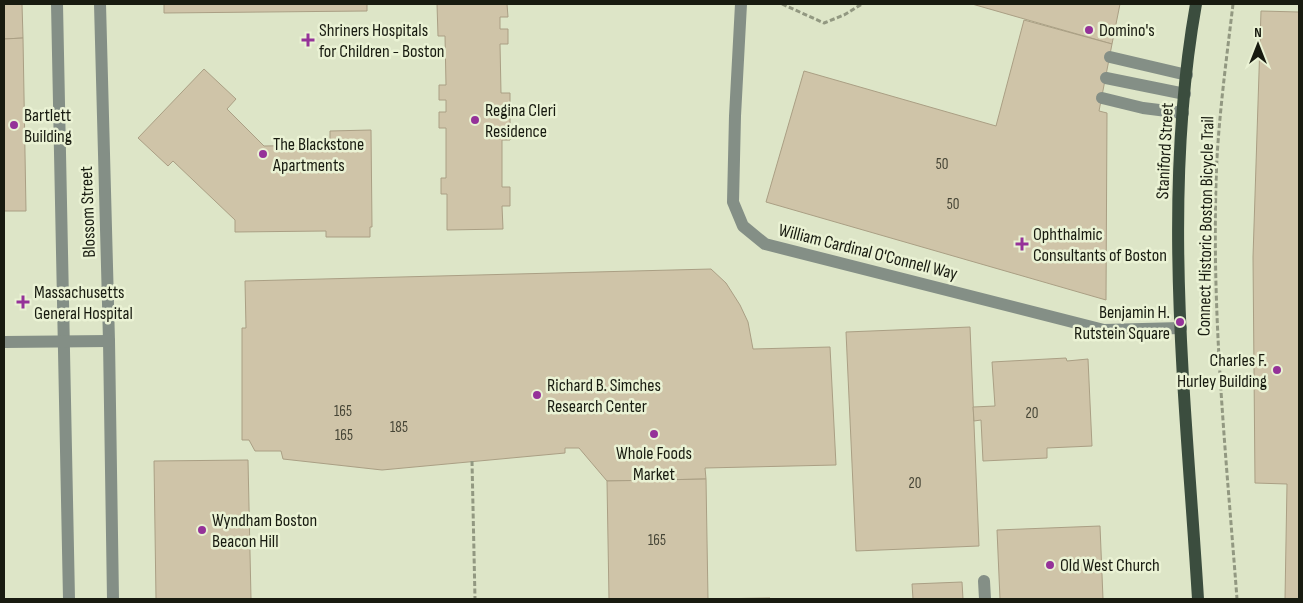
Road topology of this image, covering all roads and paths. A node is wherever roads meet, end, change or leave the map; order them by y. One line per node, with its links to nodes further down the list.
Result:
1 (57, 4): 15 (street, Blossom Street)
2 (100, 4): 16 (street, Blossom Street)
3 (741, 4): 14 (street, William Cardinal O'Connell Way)
4 (782, 4): 5 (path)
5 (862, 4)
6 (1196, 4): 9 (main road, Staniford Street)
7 (1233, 4): 25 (path, Connect Historic Boston Bicycle Trail)
8 (1110, 57): 9 (street)
9 (1187, 75): 11 (main road, Staniford Street)
10 (1106, 78): 11 (street)
11 (1185, 94): 13 (main road, Staniford Street)
12 (1102, 98): 13 (street)
13 (1183, 113): 14 (main road, Staniford Street)
14 (1181, 328): 24 (main road, Staniford Street)
15 (65, 341): 16 (street); 17 (street); 20 (street, Blossom Street)
16 (109, 341): 21 (street, Blossom Street)
17 (4, 342)
18 (472, 461): 22 (path)
19 (984, 581): 23 (street)
20 (70, 599)
21 (113, 599)
22 (475, 599)
23 (985, 599)
24 (1198, 599)
25 (1237, 599)

